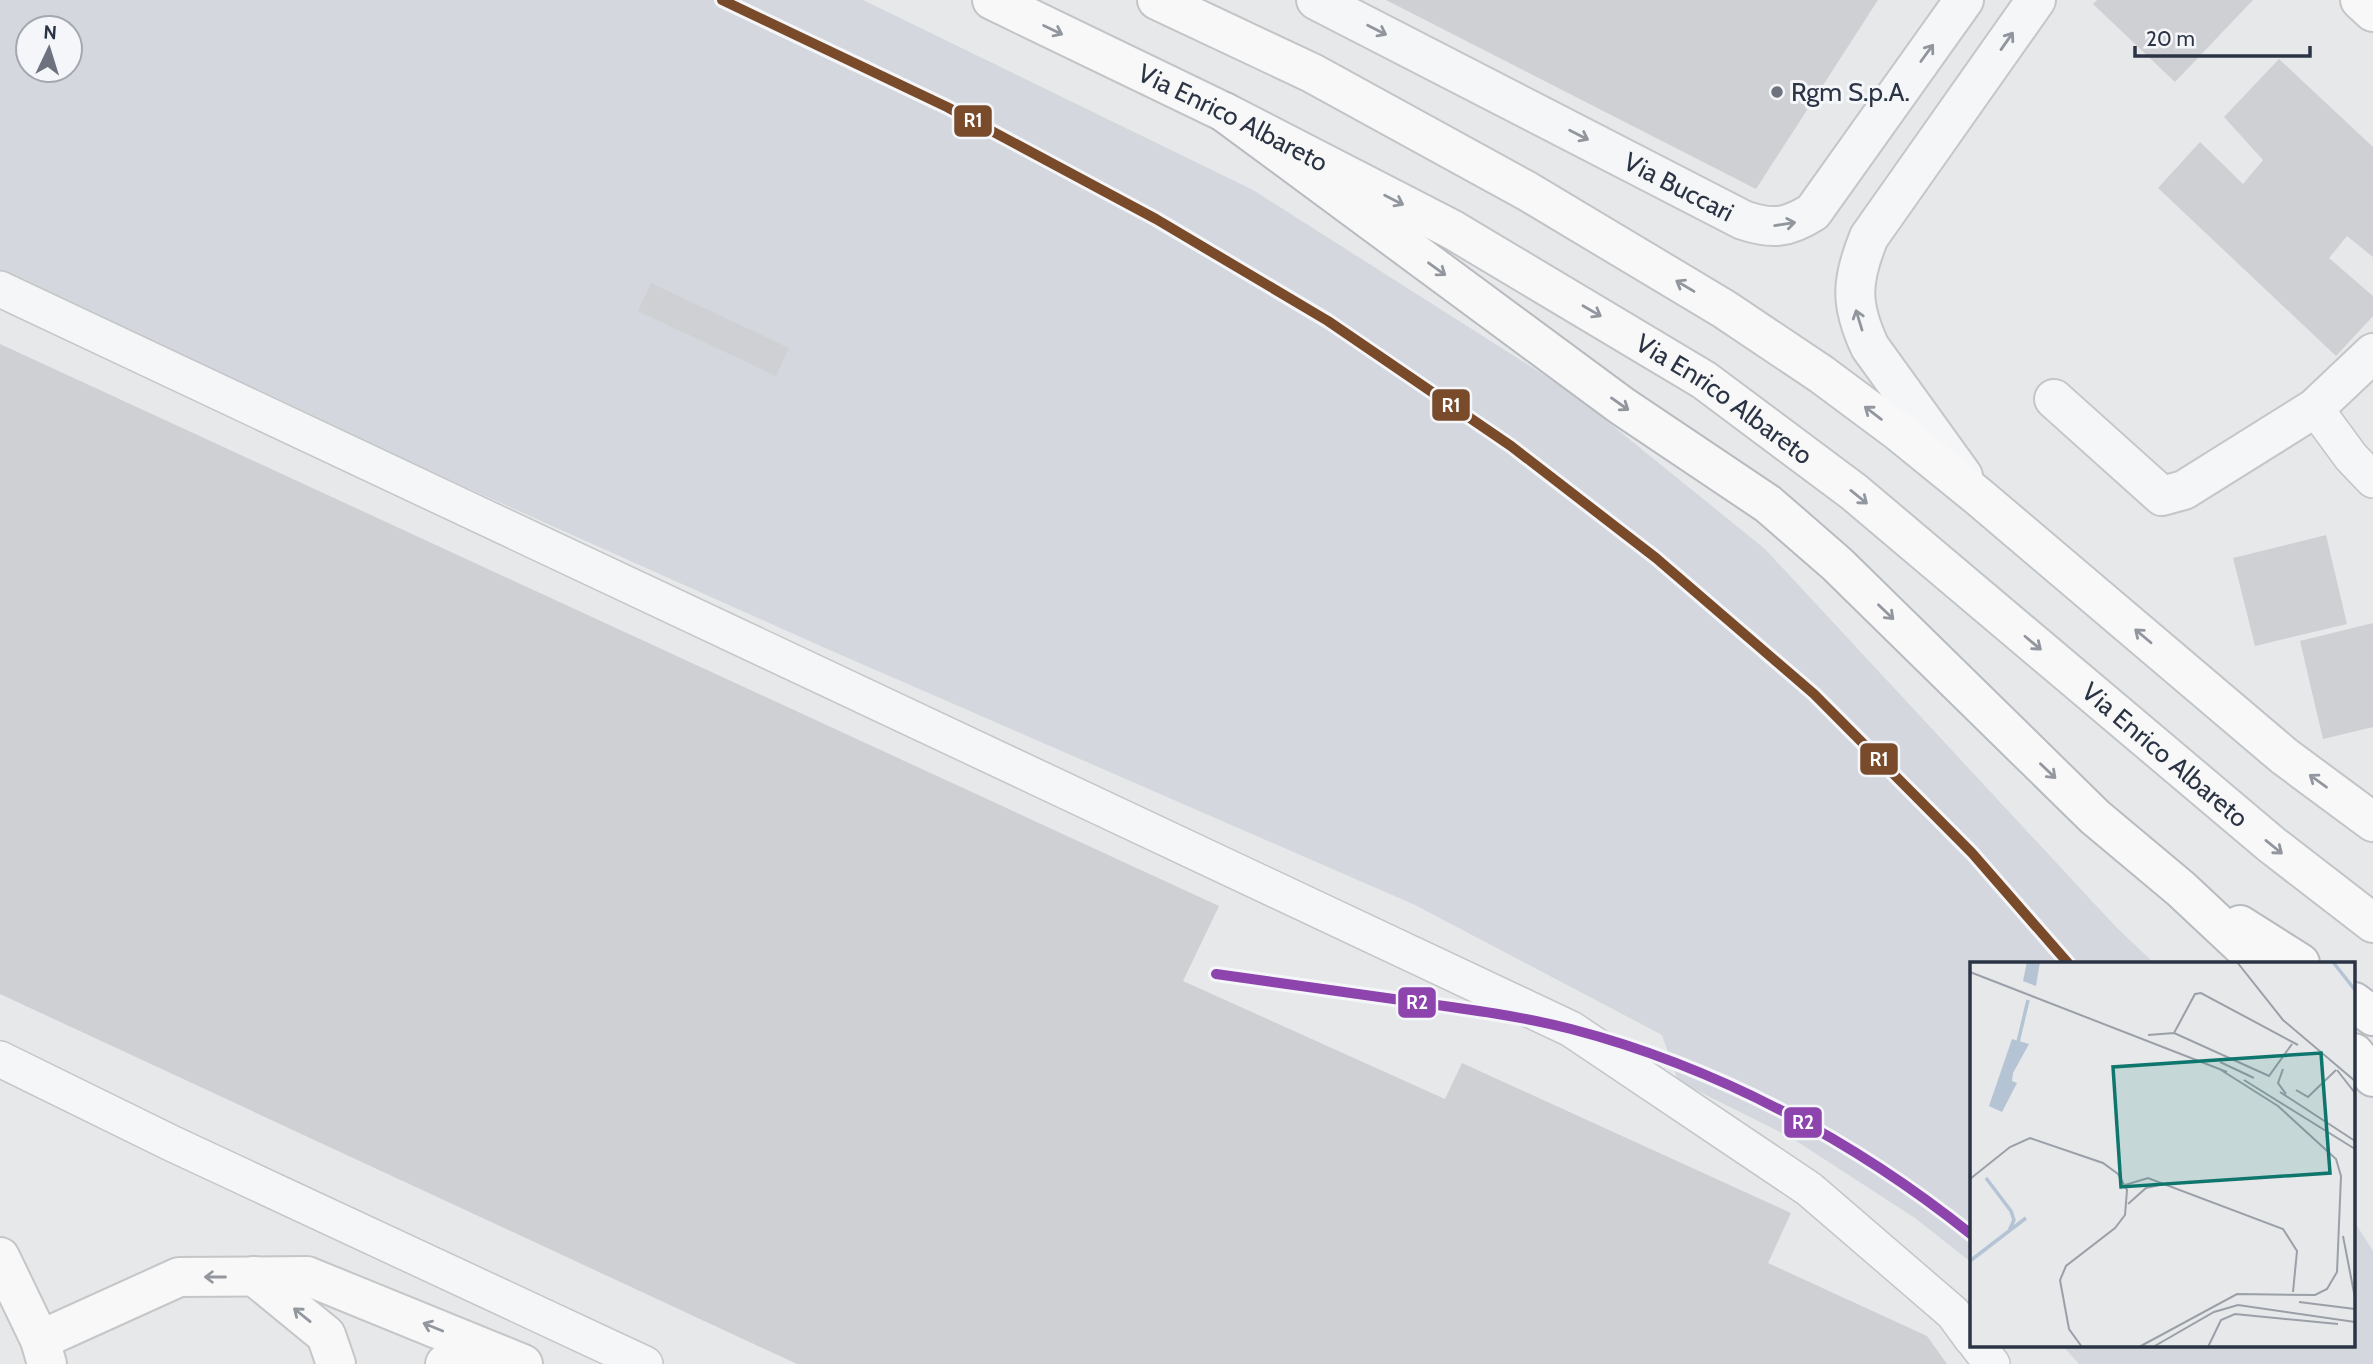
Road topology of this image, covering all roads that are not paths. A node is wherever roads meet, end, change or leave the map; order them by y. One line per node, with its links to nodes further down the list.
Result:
1 (992, 0): 8 (main road, Via Enrico Albareto, one-way to 8)
2 (1157, 0): 14 (main road, one-way to 2)
3 (1316, 0): 4 (street, Via Buccari, one-way to 4)
4 (1964, 0)
5 (2036, 0): 14 (street, one-way to 5)
6 (2360, 0): 7 (main road)
7 (2373, 12)
8 (1224, 112): 16 (main road, one-way to 16); 17 (main road, Via Enrico Albareto, one-way to 17)
9 (0, 289): 27 (lane)
10 (2373, 354): 12 (street)
11 (2054, 399): 12 (street)
12 (2315, 408): 13 (lane)
13 (2373, 480)
14 (1979, 497): 15 (main road, one-way to 14)
15 (2373, 822)
16 (2182, 889): 18 (main road); 19 (main road)
17 (2373, 923)
18 (2259, 962)
19 (2298, 962)
20 (2356, 1003): 21 (main road)
21 (2373, 1016)
22 (2356, 1056): 24 (main road)
23 (0, 1059): 33 (lane)
24 (2373, 1077)
25 (0, 1257): 29 (main road)
26 (254, 1276): 29 (main road, one-way to 29); 30 (main road, one-way to 26); 31 (main road, one-way to 26)
27 (1970, 1336)
28 (1978, 1346): 34 (lane)
29 (44, 1352)
30 (521, 1363): 32 (main road)
31 (336, 1364)
32 (444, 1364)
33 (645, 1364)
34 (1992, 1364)

